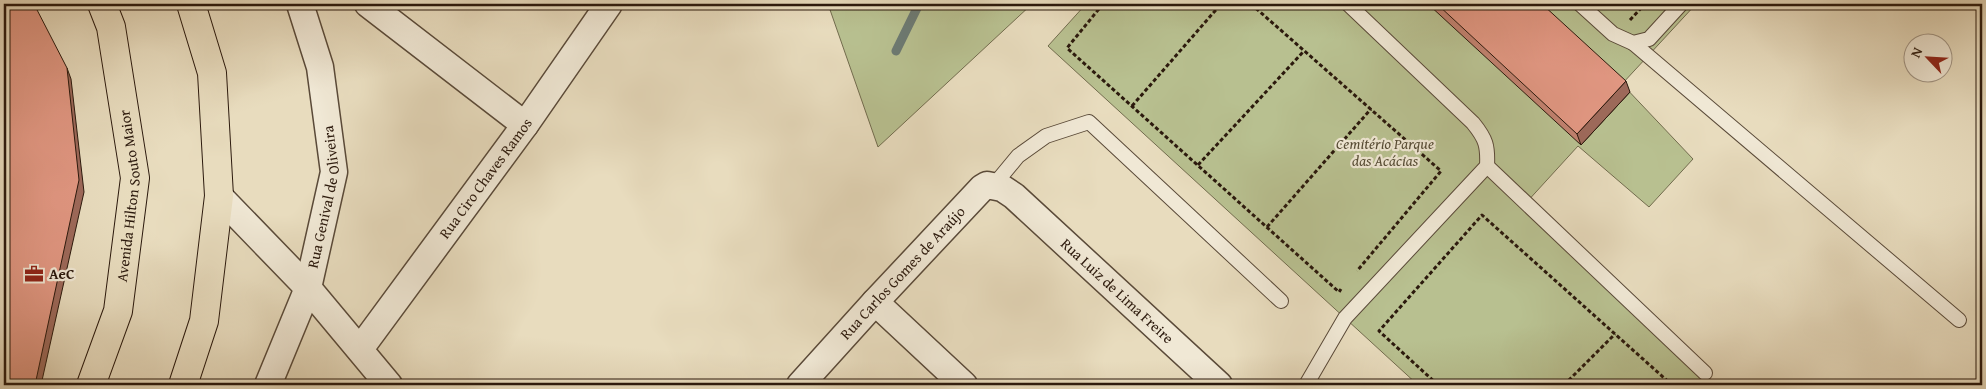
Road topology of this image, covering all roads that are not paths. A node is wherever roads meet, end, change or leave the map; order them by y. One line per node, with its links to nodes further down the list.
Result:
1 (102, 4): 20 (main road, Avenida Hilton Souto Maior)
2 (192, 4): 13 (main road)
3 (300, 4): 14 (street, Rua Genival de Oliveira)
4 (368, 4): 10 (street)
5 (608, 4): 10 (street, Rua Ciro Chaves Ramos)
6 (1348, 4): 11 (lane)
7 (1580, 4): 9 (lane)
8 (1681, 4): 9 (lane)
9 (1633, 44): 17 (lane)
10 (525, 125): 18 (street, Rua Ciro Chaves Ramos)
11 (1487, 166): 19 (lane); 27 (lane)
12 (1004, 191): 15 (lane); 16 (street, Rua Carlos Gomes de Araújo); 26 (street, Rua Luiz de Lima Freire)
13 (218, 196): 14 (street); 21 (main road)
14 (308, 288): 18 (street); 22 (street, Rua Genival de Oliveira)
15 (1282, 301)
16 (875, 302): 24 (street, Rua Carlos Gomes de Araújo); 25 (street)
17 (1959, 320)
18 (360, 350): 23 (street)
19 (1705, 373)
20 (91, 385)
21 (183, 385)
22 (268, 385)
23 (389, 385)
24 (800, 385)
25 (964, 385)
26 (1219, 385)
27 (1306, 385)

